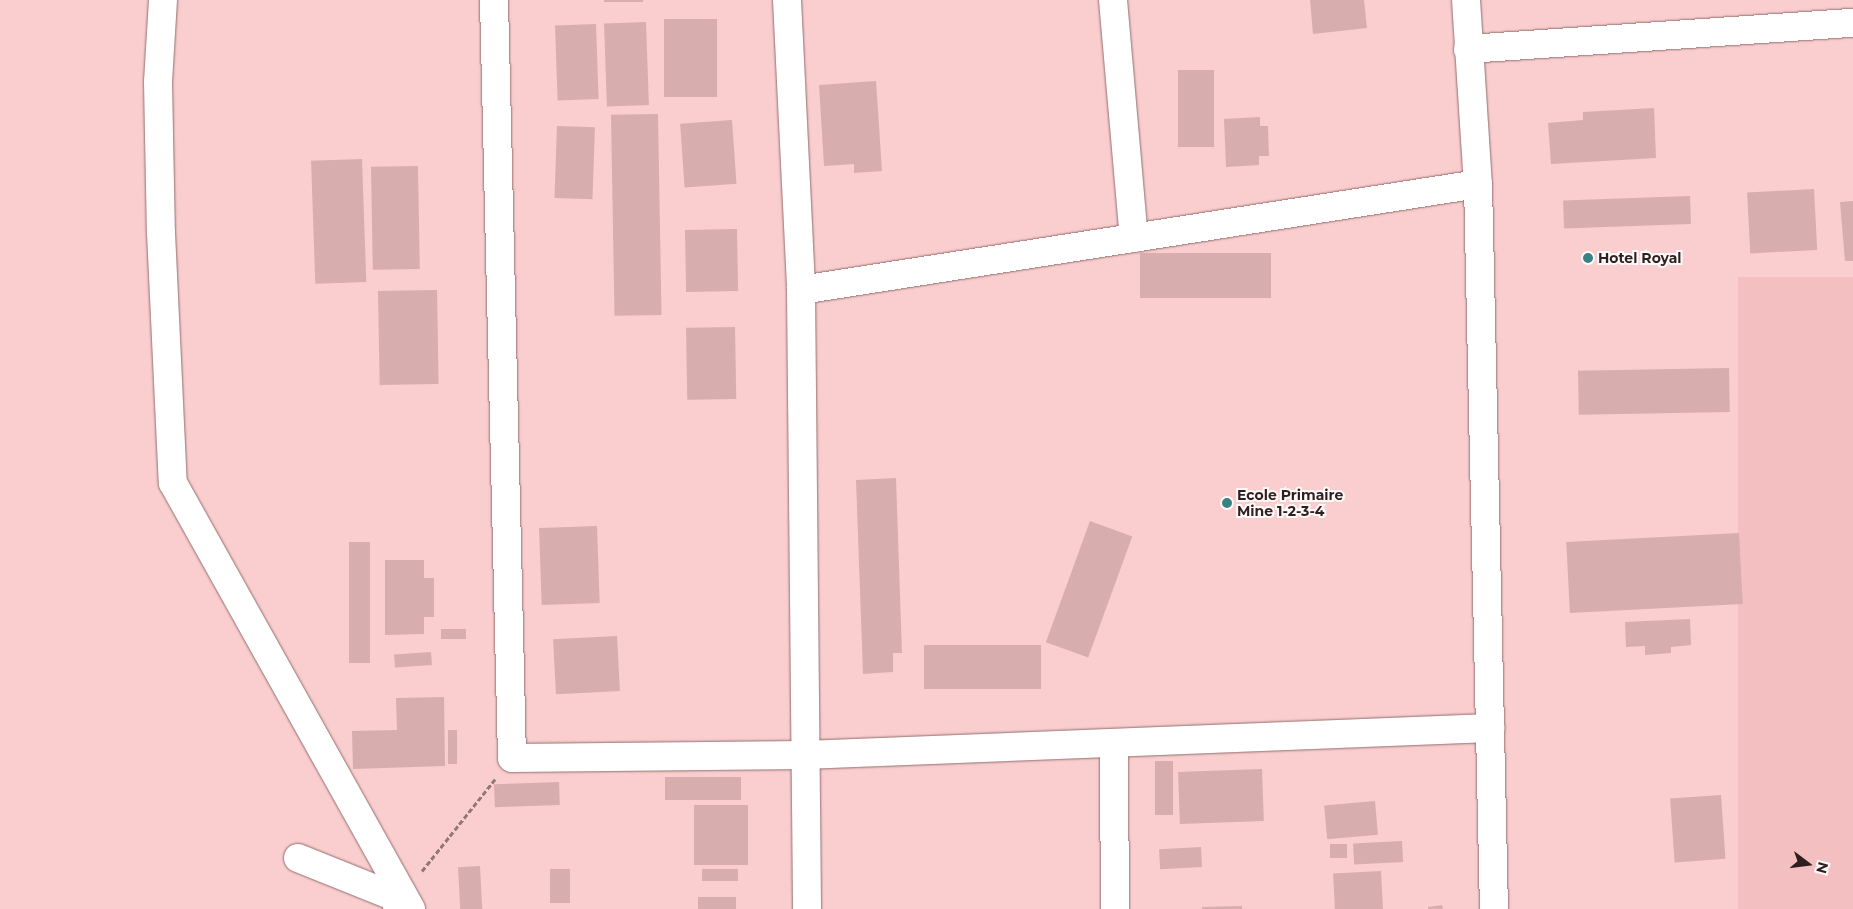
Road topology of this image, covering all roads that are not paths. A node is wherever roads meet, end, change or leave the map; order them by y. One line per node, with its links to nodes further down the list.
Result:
1 (163, 0): 15 (street)
2 (494, 0): 13 (street)
3 (787, 0): 10 (street)
4 (1113, 0): 9 (street)
5 (1466, 0): 7 (street)
6 (1853, 23): 7 (street)
7 (1468, 49): 8 (street)
8 (1478, 184): 9 (street); 11 (street)
9 (1134, 238): 10 (street)
10 (801, 290): 13 (street)
11 (1490, 728): 12 (street); 18 (street)
12 (1114, 743): 13 (street); 17 (street)
13 (804, 755): 16 (street)
14 (298, 858): 15 (street)
15 (404, 904)
16 (807, 909)
17 (1115, 909)
18 (1494, 909)

